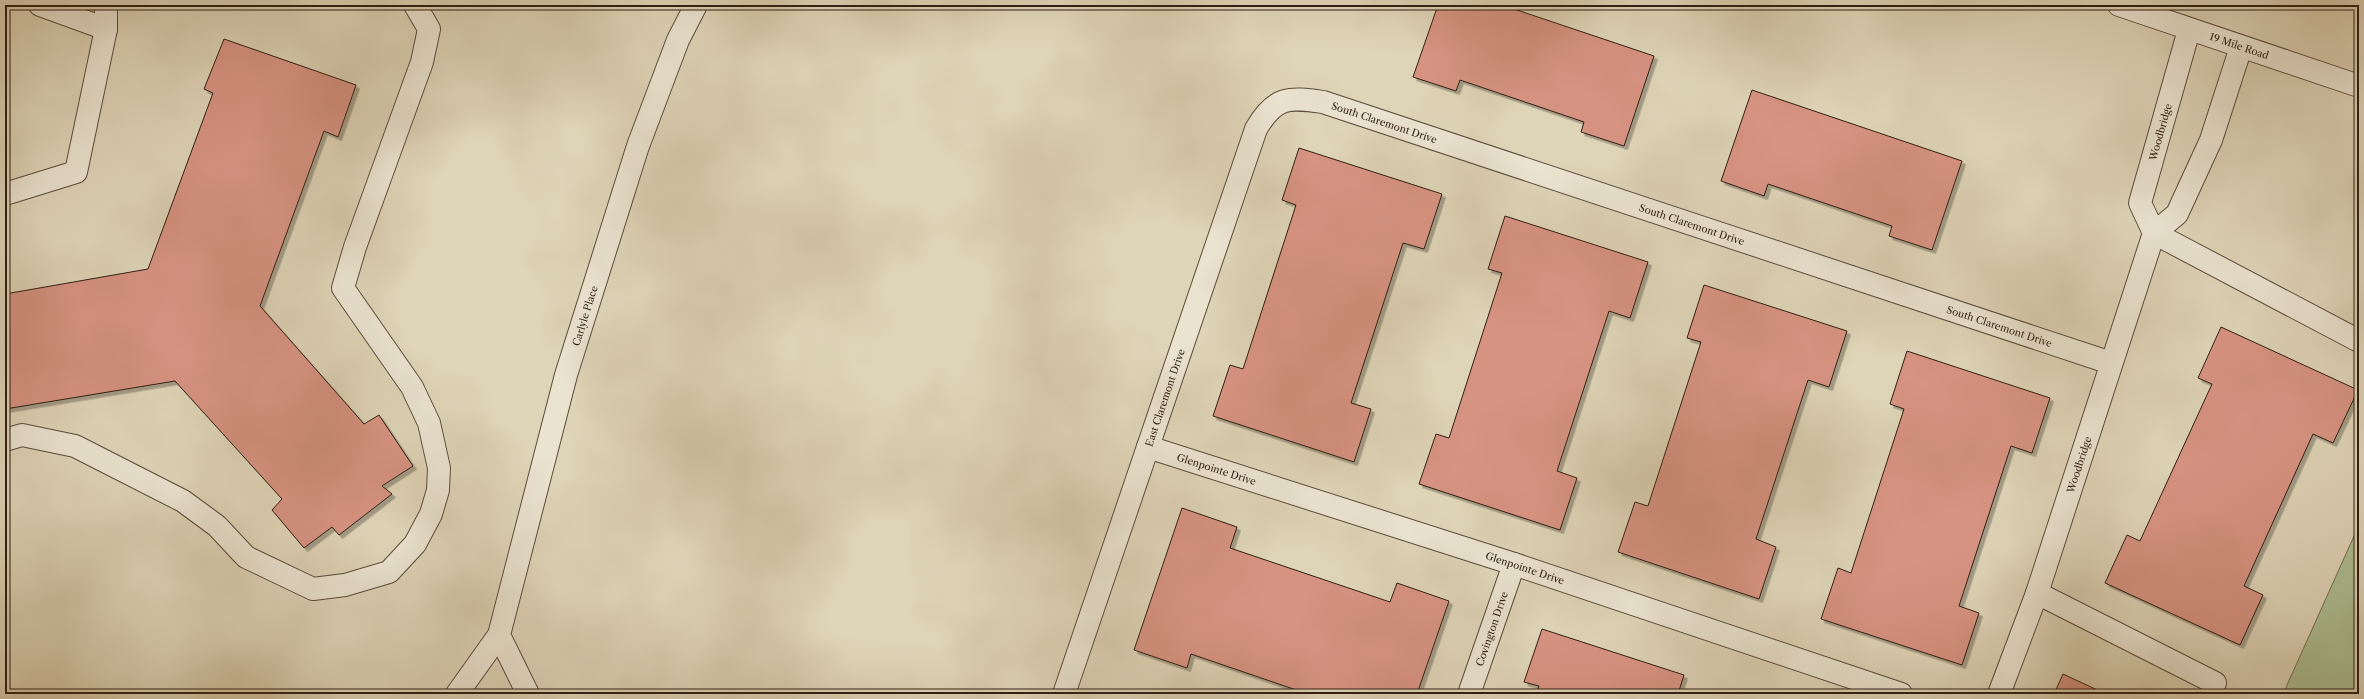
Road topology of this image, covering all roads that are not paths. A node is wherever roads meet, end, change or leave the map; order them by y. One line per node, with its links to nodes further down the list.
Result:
1 (40, 5): 6 (street)
2 (106, 5): 6 (street)
3 (415, 5): 15 (street)
4 (696, 5): 19 (street, Carlyle Place)
5 (2119, 5): 7 (street, 19 Mile Road)
6 (106, 29): 11 (street)
7 (2189, 30): 8 (street, 19 Mile Road); 12 (street, Woodbridge)
8 (2241, 47): 9 (street, 19 Mile Road); 12 (street)
9 (2359, 86)
10 (1273, 107): 14 (street, South Claremont Drive); 16 (street, East Claremont Drive)
11 (5, 194)
12 (2154, 233): 13 (street); 14 (street, Woodbridge)
13 (2359, 341)
14 (2111, 363): 18 (street, Woodbridge)
15 (5, 440)
16 (1148, 447): 17 (street, Glenpointe Drive); 23 (street, East Claremont Drive)
17 (1514, 564): 24 (street, Covington Drive); 25 (street, Glenpointe Drive)
18 (2037, 593): 20 (street); 26 (street, Woodbridge)
19 (499, 635): 21 (street, Carlyle Place); 22 (street)
20 (2214, 683)
21 (457, 694)
22 (528, 694)
23 (1064, 694)
24 (1469, 694)
25 (1901, 694)
26 (1999, 694)

